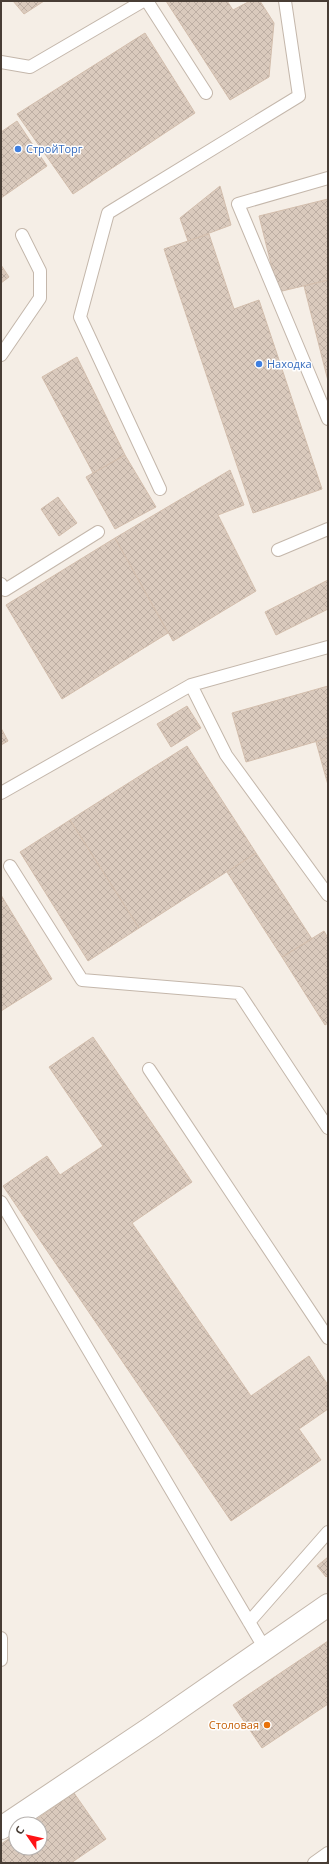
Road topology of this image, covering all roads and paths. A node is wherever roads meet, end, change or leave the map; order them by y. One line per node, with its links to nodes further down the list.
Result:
1 (143, 1): 4 (lane)
2 (147, 1): 5 (lane)
3 (285, 1): 10 (lane)
4 (1, 62)
5 (206, 93)
6 (328, 178): 9 (lane)
7 (22, 235): 8 (lane)
8 (1, 355)
9 (328, 419)
10 (160, 489)
11 (328, 529): 13 (lane)
12 (98, 532): 14 (lane)
13 (278, 550)
14 (1, 584)
15 (328, 647): 16 (lane)
16 (191, 685): 17 (lane); 19 (lane)
17 (1, 793)
18 (10, 866): 21 (lane)
19 (328, 895)
20 (149, 1069): 23 (lane)
21 (328, 1128)
22 (1, 1202): 26 (lane)
23 (328, 1338)
24 (328, 1532): 26 (lane)
25 (328, 1605): 28 (street)
26 (249, 1622): 28 (lane)
27 (1, 1638): 29 (lane)
28 (265, 1649): 30 (street)
29 (1, 1660)
30 (1, 1828)
31 (328, 1853): 32 (lane)
32 (314, 1863)

